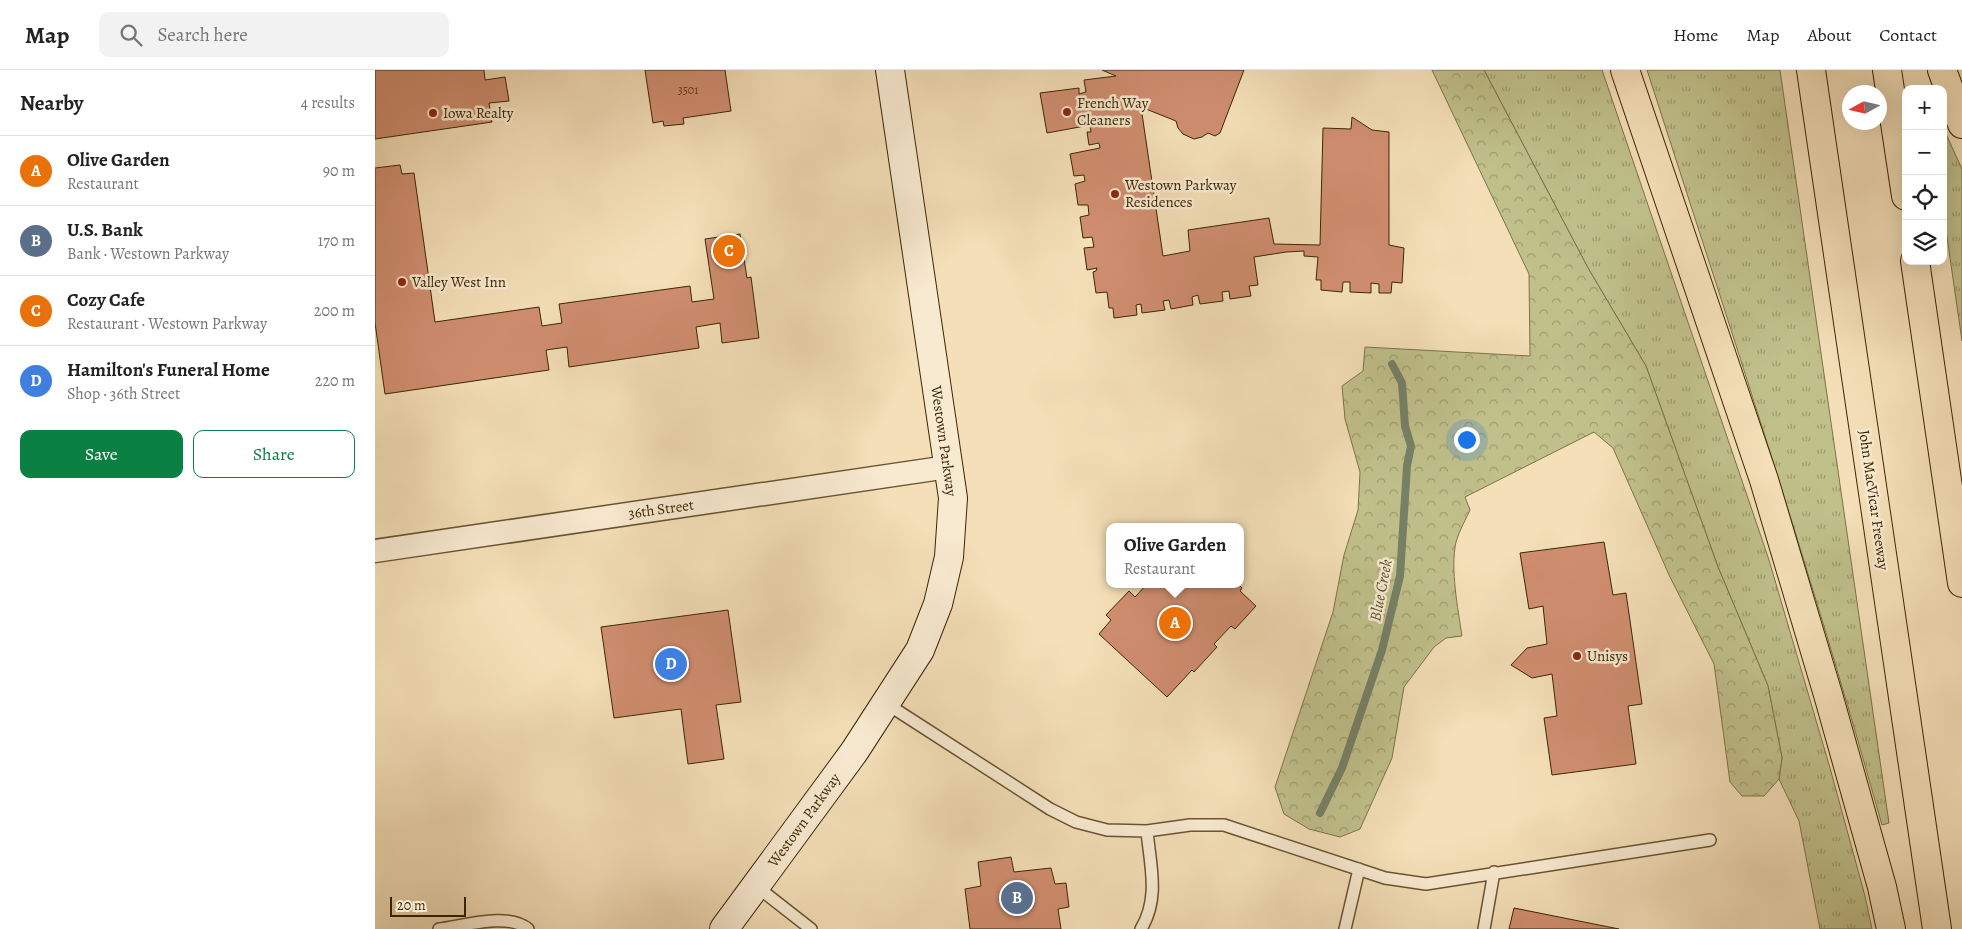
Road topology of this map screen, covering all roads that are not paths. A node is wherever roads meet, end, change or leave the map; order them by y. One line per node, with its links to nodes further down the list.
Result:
1 (891, 70): 9 (street, Westown Parkway)
2 (1625, 70): 25 (highway)
3 (1811, 70): 26 (highway, John MacVicar Freeway)
4 (1887, 70): 7 (highway)
5 (1942, 70): 6 (highway)
6 (1962, 124)
7 (1903, 175)
8 (1916, 265): 11 (highway)
9 (948, 467): 10 (street, 36th Street); 12 (street, Westown Parkway)
10 (375, 551)
11 (1962, 583)
12 (887, 704): 13 (lane); 17 (street, Westown Parkway)
13 (1147, 831): 15 (lane); 22 (lane)
14 (1710, 840): 16 (lane)
15 (1359, 869): 16 (lane); 23 (lane)
16 (1494, 872): 24 (lane)
17 (756, 886): 20 (street, Westown Parkway); 21 (lane)
18 (439, 929): 19 (lane)
19 (528, 929)
20 (724, 929)
21 (811, 929)
22 (1141, 929)
23 (1345, 929)
24 (1484, 929)
25 (1891, 929)
26 (1937, 929)

